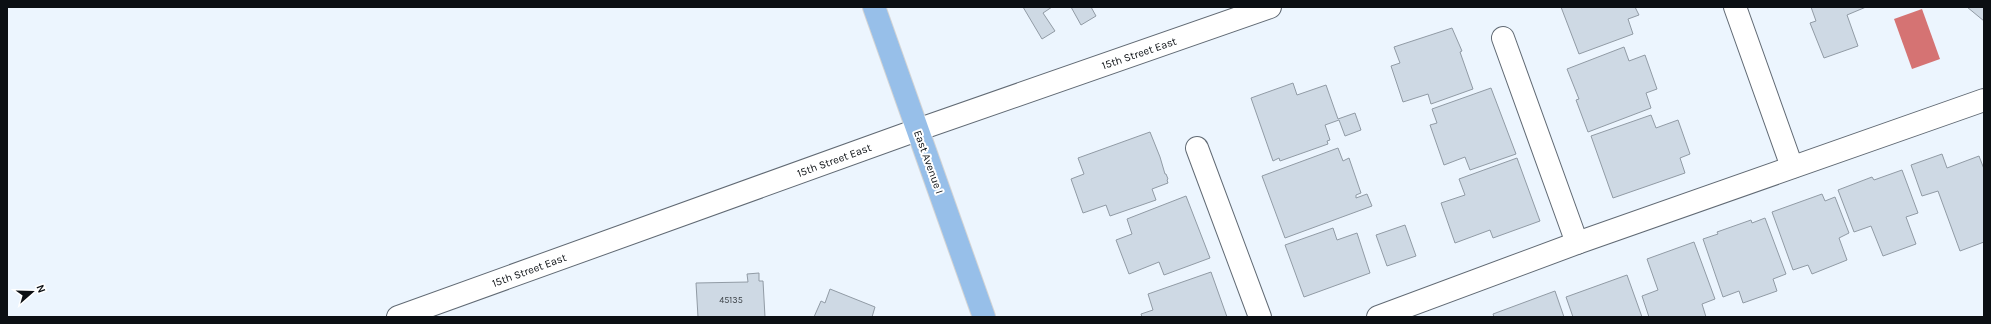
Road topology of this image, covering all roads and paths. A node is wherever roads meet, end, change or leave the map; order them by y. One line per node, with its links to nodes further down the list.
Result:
1 (874, 7): 6 (main road, East Avenue I)
2 (1270, 7): 6 (street, 15th Street East)
3 (1735, 7): 8 (street)
4 (1503, 38): 9 (street)
5 (1984, 100): 8 (street)
6 (917, 130): 10 (street, 15th Street East); 11 (main road, East Avenue I)
7 (1198, 148): 12 (street)
8 (1792, 167): 9 (street)
9 (1577, 243): 13 (street)
10 (398, 317)
11 (984, 317)
12 (1260, 317)
13 (1378, 317)

